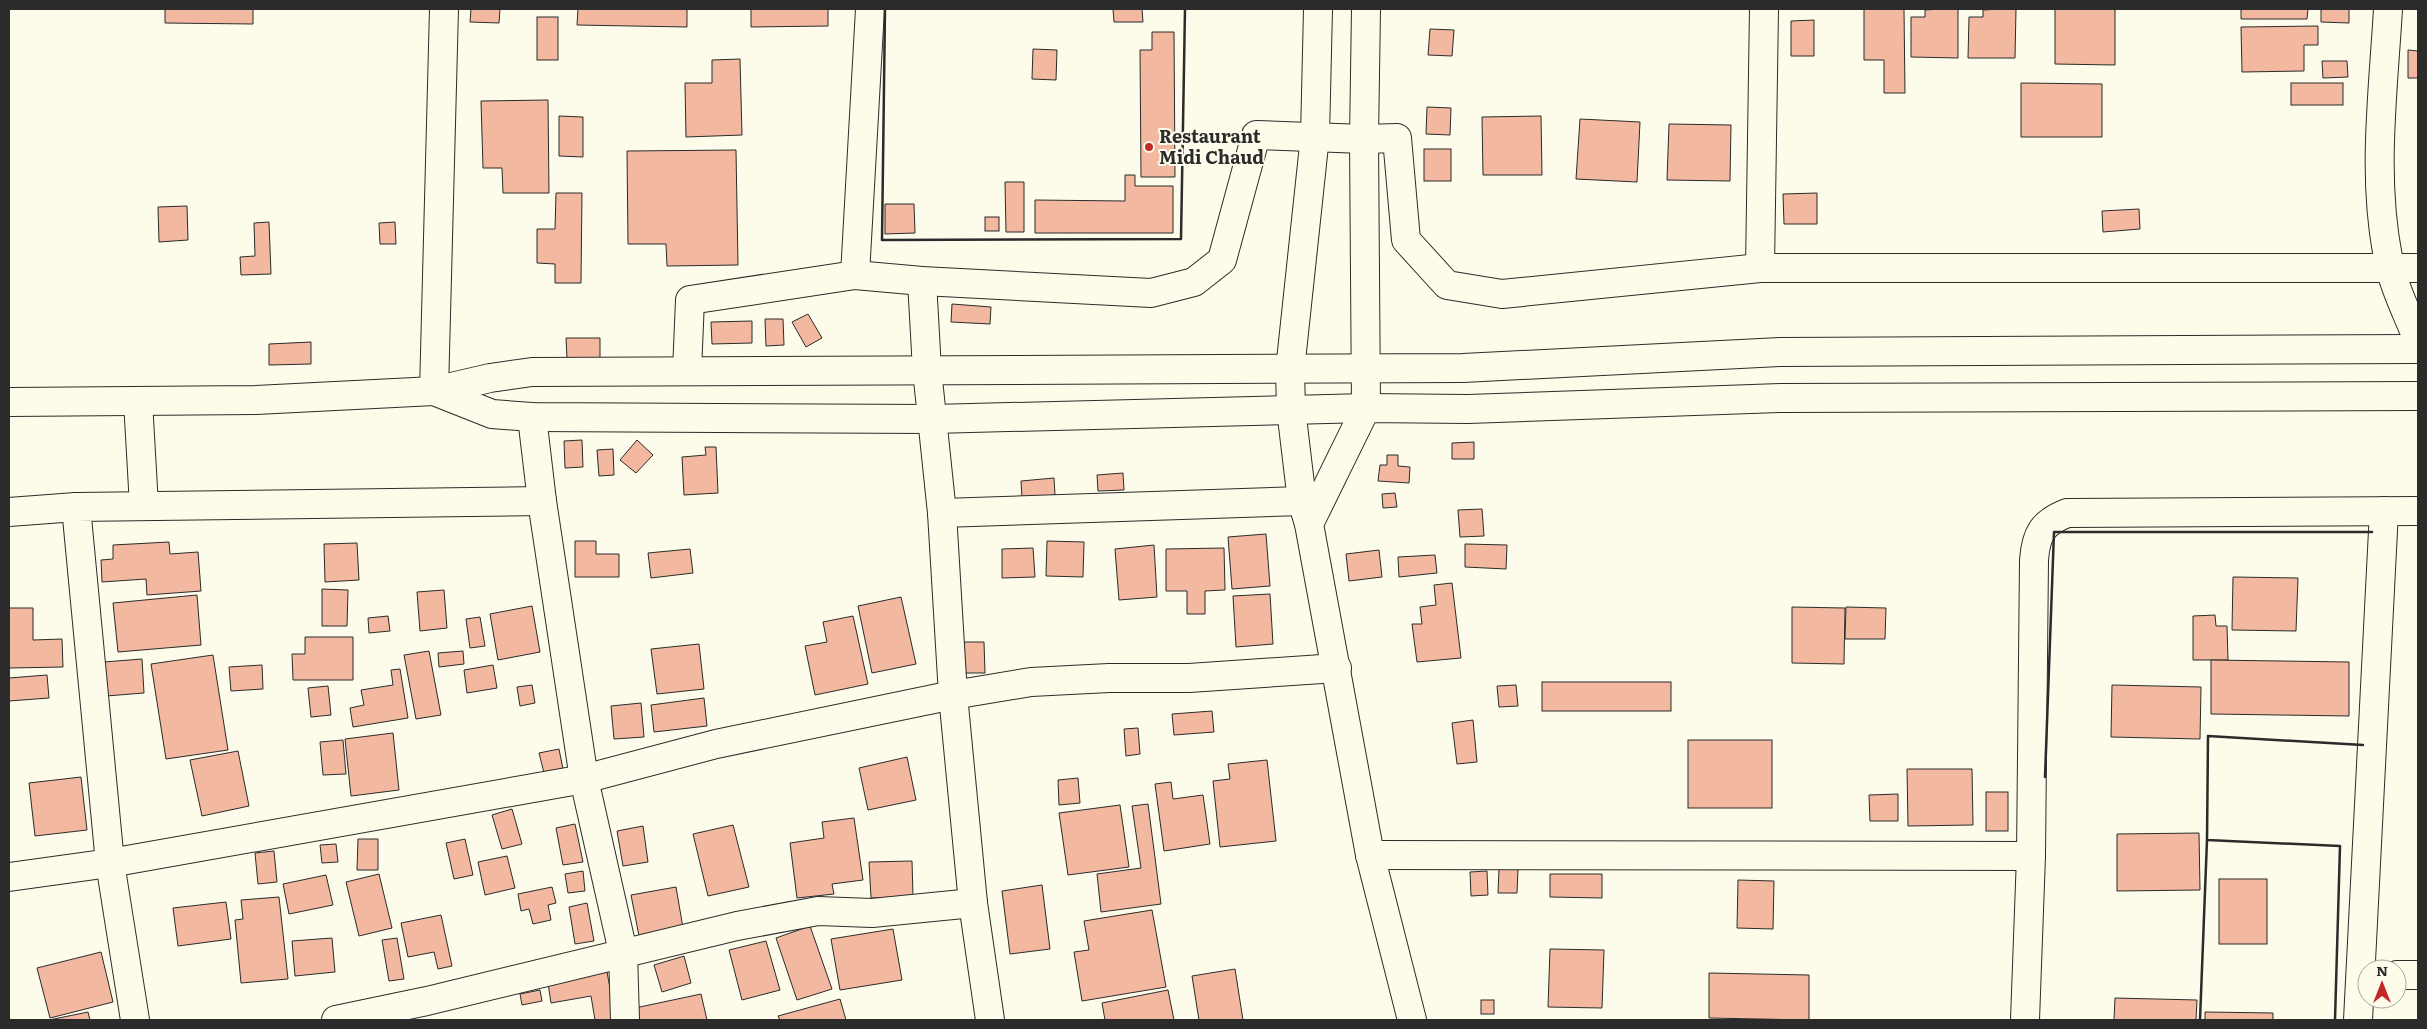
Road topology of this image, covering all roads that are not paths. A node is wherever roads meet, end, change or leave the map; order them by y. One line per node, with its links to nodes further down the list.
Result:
1 (444, 9): 20 (main road)
2 (870, 9): 12 (main road)
3 (1318, 9): 7 (main road)
4 (1366, 9): 8 (main road)
5 (1764, 9): 9 (main road)
6 (2388, 9): 10 (main road)
7 (1314, 136): 8 (main road); 13 (main road); 18 (main road)
8 (1364, 139): 9 (main road); 16 (main road)
9 (1760, 268): 10 (main road)
10 (2391, 268): 11 (main road); 14 (main road)
11 (2418, 268)
12 (855, 275): 13 (main road); 19 (main road)
13 (922, 281): 17 (main road)
14 (2418, 341)
15 (2418, 348): 16 (main road)
16 (1366, 368): 18 (main road); 24 (main road)
17 (927, 370): 18 (main road); 19 (main road); 27 (main road)
18 (1290, 370): 25 (main road)
19 (687, 371): 20 (main road)
20 (434, 391): 22 (main road); 26 (main road)
21 (2418, 396): 24 (main road)
22 (138, 401): 23 (main road); 29 (main road)
23 (9, 402)
24 (1366, 408): 25 (main road); 35 (main road)
25 (1291, 409): 27 (main road); 35 (main road)
26 (532, 418): 27 (main road); 28 (main road)
27 (932, 419): 34 (main road)
28 (542, 501): 29 (main road); 38 (main road)
29 (144, 506): 30 (main road)
30 (76, 507): 33 (main road); 41 (main road)
31 (2384, 511): 32 (main road); 40 (main road); 45 (main road)
32 (2418, 511)
33 (9, 512)
34 (942, 513): 35 (main road); 37 (main road)
35 (1305, 513): 36 (main road)
36 (1337, 668): 37 (main road); 39 (main road)
37 (953, 695): 38 (main road); 43 (main road)
38 (584, 778): 41 (main road); 44 (main road)
39 (1370, 855): 40 (main road); 51 (main road)
40 (2030, 856): 52 (main road)
41 (110, 863): 42 (main road); 47 (main road)
42 (9, 877)
43 (973, 903): 44 (main road); 50 (main road)
44 (623, 952): 46 (main road); 49 (main road)
45 (2365, 959)
46 (429, 1011): 48 (main road)
47 (135, 1020)
48 (336, 1020)
49 (625, 1020)
50 (990, 1020)
51 (1412, 1020)
52 (2025, 1020)

